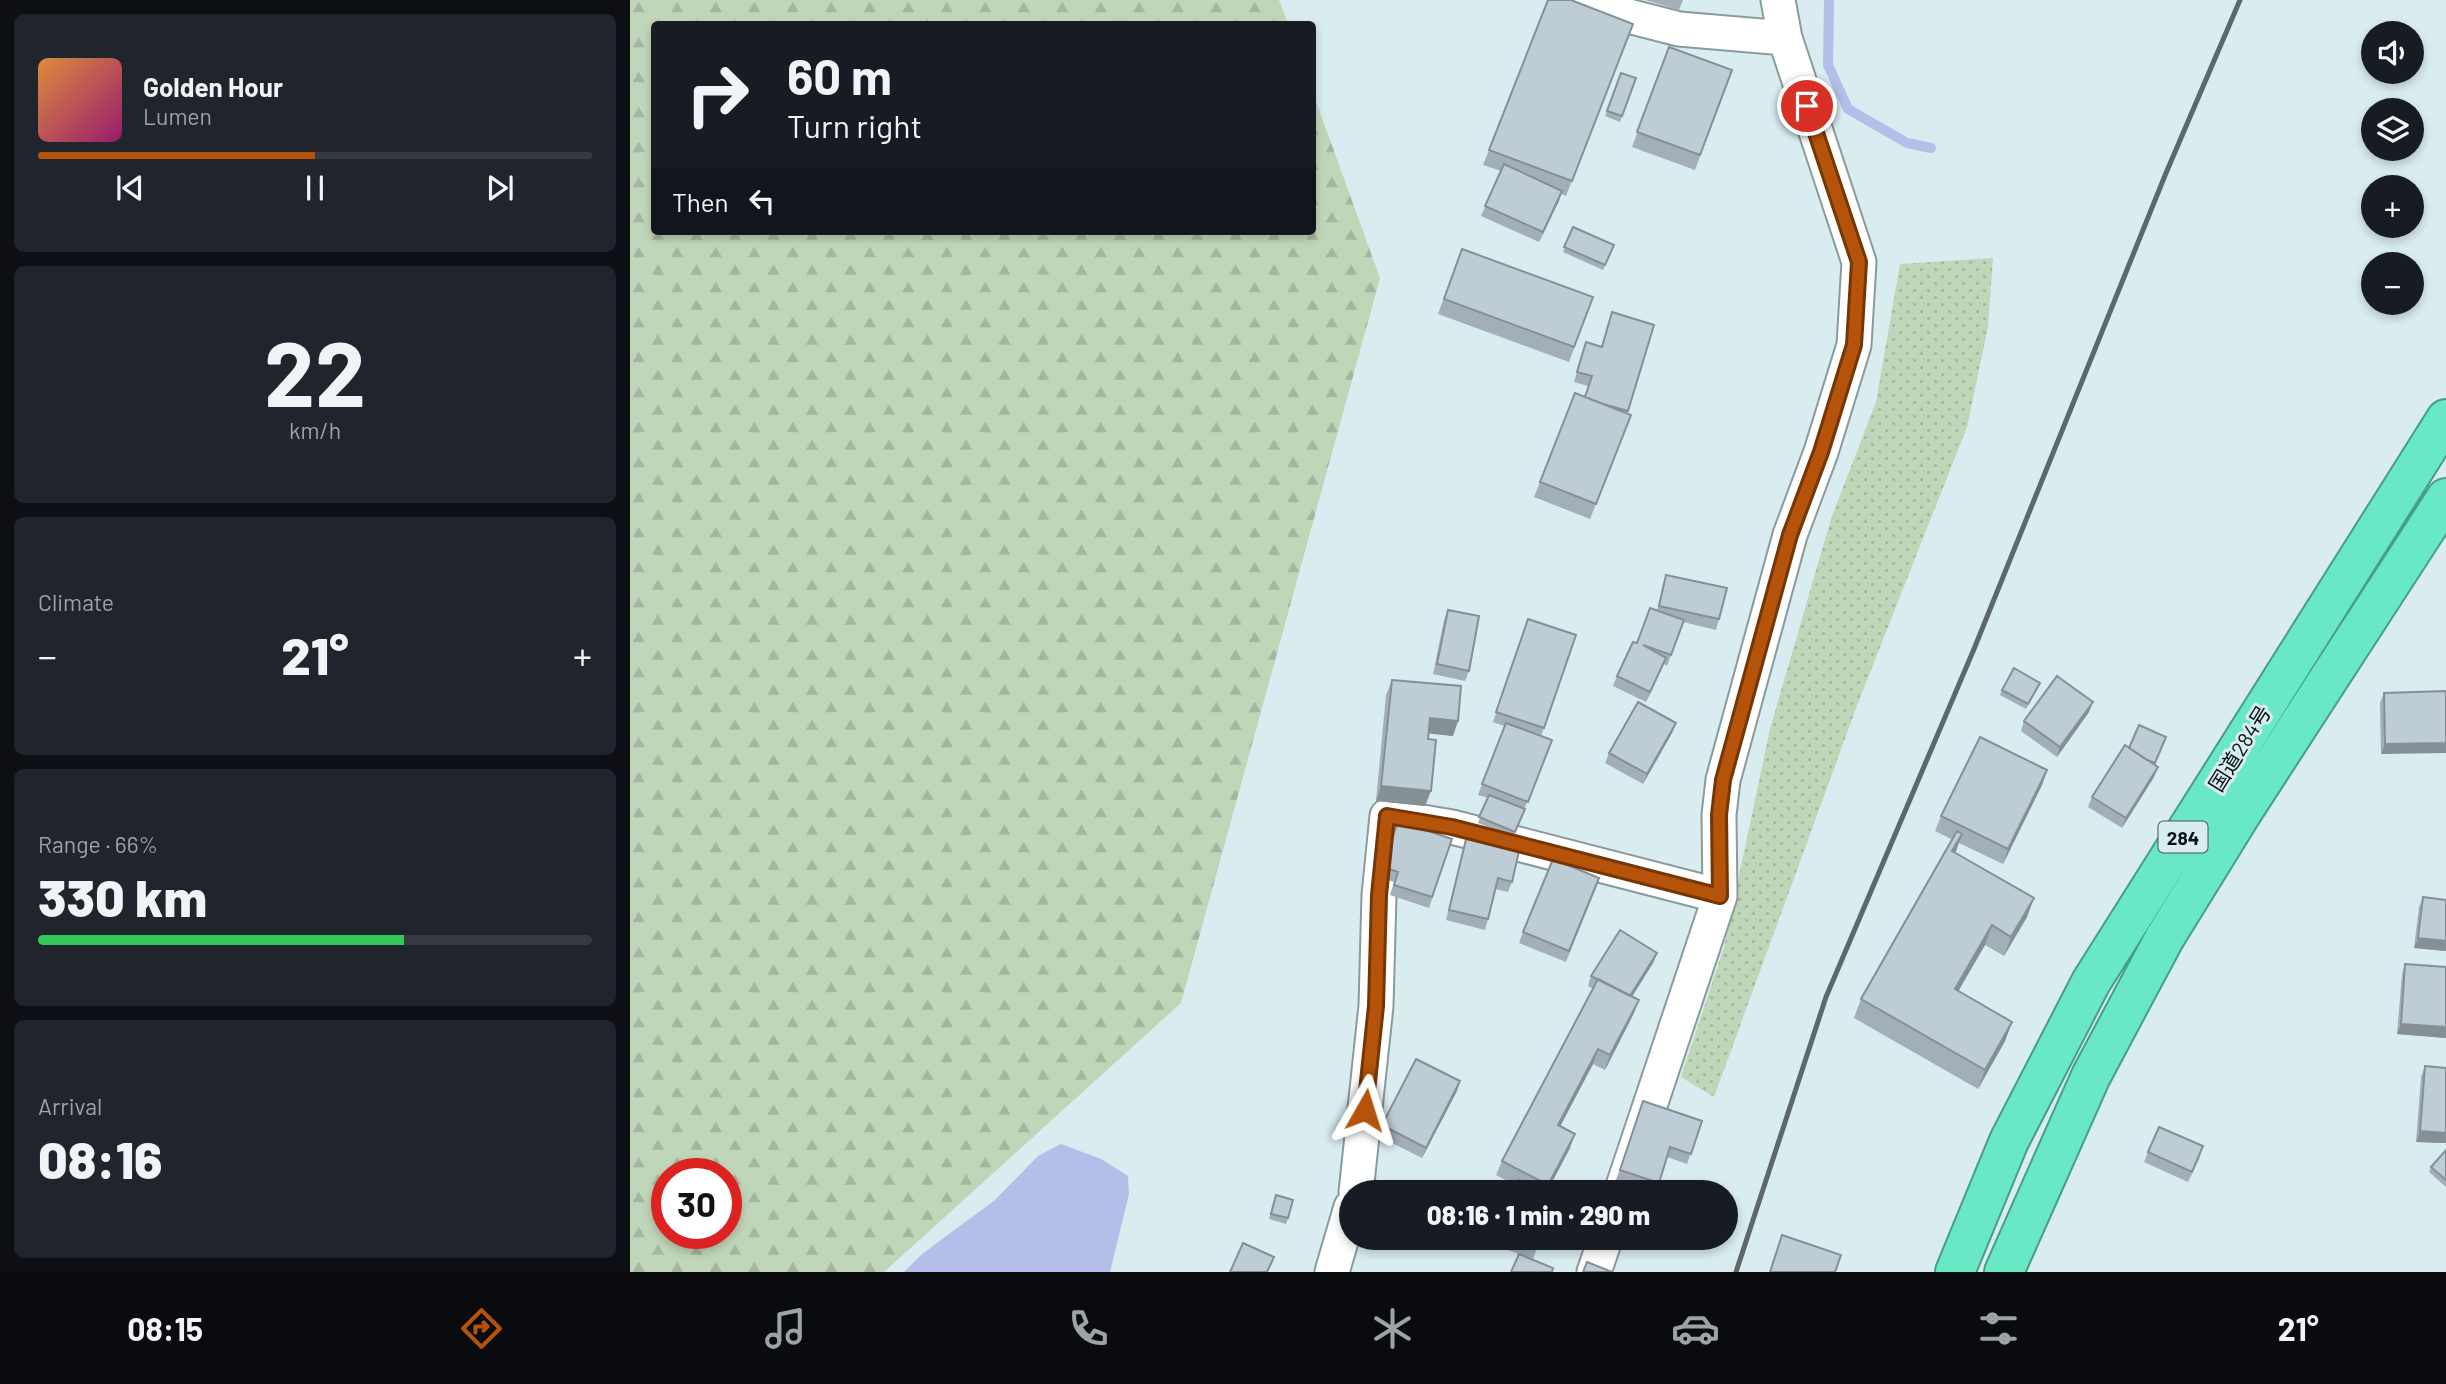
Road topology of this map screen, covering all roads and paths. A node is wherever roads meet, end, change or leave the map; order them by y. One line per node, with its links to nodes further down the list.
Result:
1 (1566, 0): 3 (street)
2 (1778, 0): 3 (street)
3 (1785, 38): 7 (street)
4 (2446, 419): 5 (highway, 国道284号 / 284)
5 (2434, 458): 14 (highway, 国道284号 / 284)
6 (2446, 498): 15 (highway, 国道284号 / 284)
7 (1720, 896): 8 (street); 9 (street)
8 (1357, 1180)
9 (1626, 1180)
10 (1339, 1248): 12 (street)
11 (1602, 1250): 13 (street)
12 (1332, 1272)
13 (1594, 1272)
14 (1955, 1272)
15 (2004, 1272)

